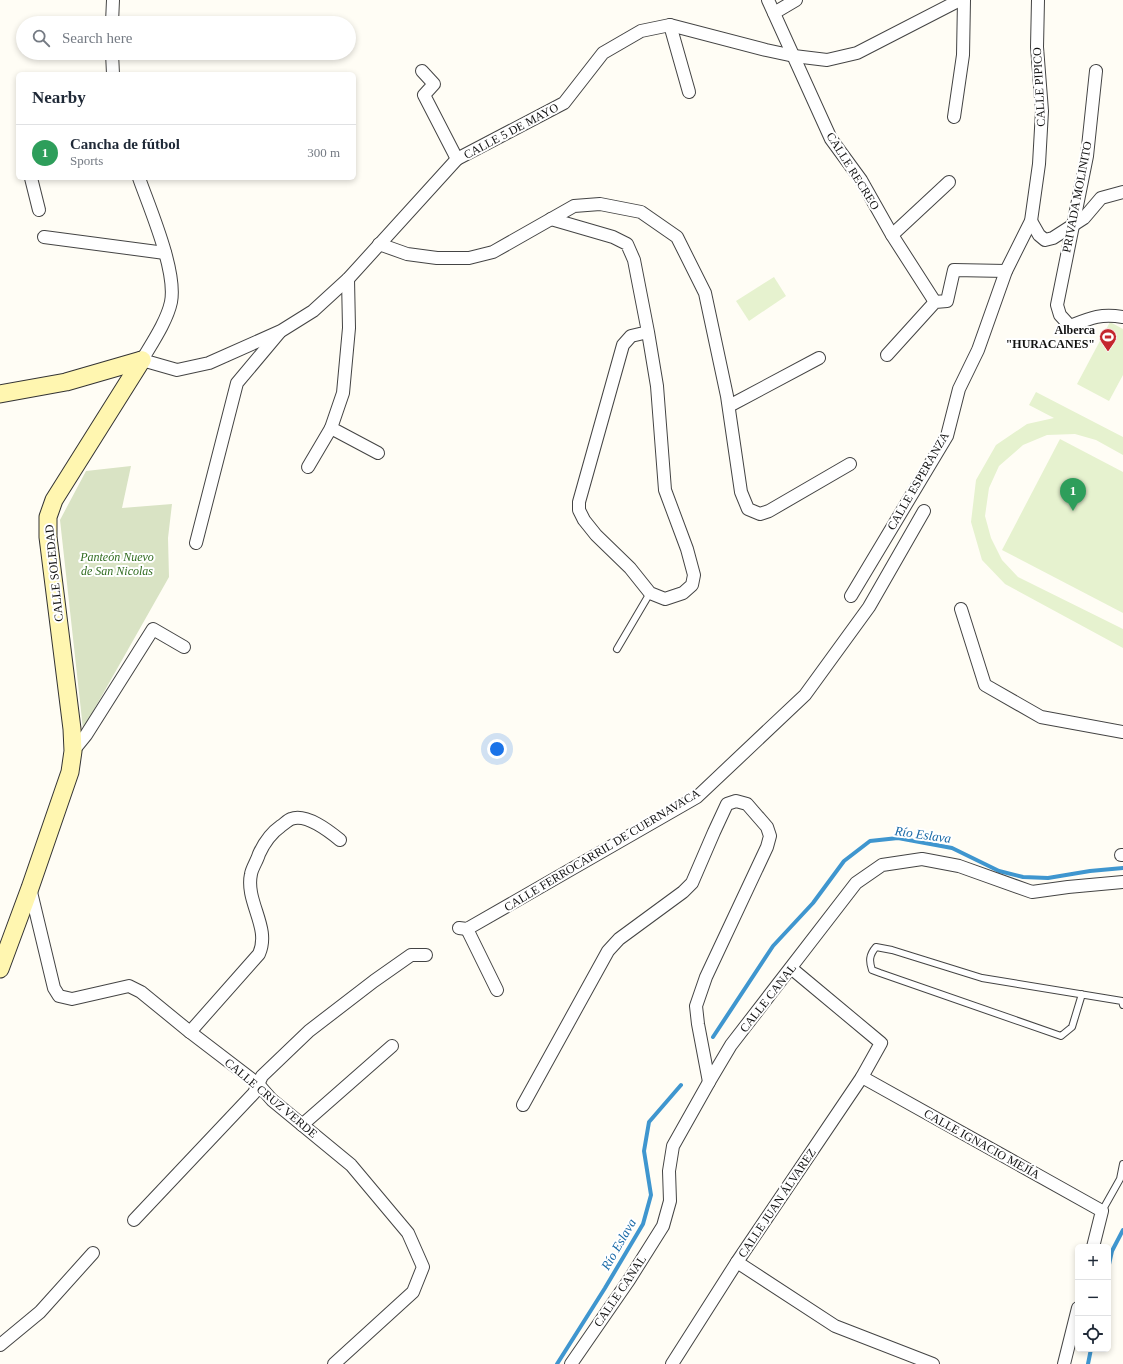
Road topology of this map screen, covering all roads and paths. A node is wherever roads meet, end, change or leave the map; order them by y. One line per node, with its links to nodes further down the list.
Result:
1 (113, 0): 8 (street)
2 (768, 0): 7 (street, CALLE RECREO)
3 (796, 0): 7 (street)
4 (960, 0): 10 (street, CALLE 5 DE MAYO)
5 (964, 0): 16 (street)
6 (1038, 0): 24 (street, CALLE PIPICO)
7 (774, 13): 10 (street, CALLE RECREO)
8 (112, 16)
9 (670, 25): 10 (street, CALLE 5 DE MAYO); 15 (street); 17 (street, CALLE 5 DE MAYO)
10 (794, 56): 26 (street, CALLE RECREO)
11 (112, 60): 14 (street)
12 (422, 70): 17 (street)
13 (1096, 71): 25 (street, PRIVADA MOLINITO)
14 (113, 72)
15 (689, 92)
16 (954, 117)
17 (457, 159): 28 (street, CALLE 5 DE MAYO)
18 (32, 180): 22 (street)
19 (140, 180): 29 (street, CALLE SOLEDAD)
20 (949, 182): 26 (street)
21 (1123, 192): 25 (street)
22 (39, 210)
23 (551, 219): 28 (street); 35 (street); 40 (street)
24 (1031, 221): 25 (street); 30 (street, CALLE ESPERANZA)
25 (1073, 226): 33 (street, PRIVADA MOLINITO)
26 (892, 235): 32 (street, CALLE RECREO)
27 (44, 237): 29 (street)
28 (379, 244): 31 (street, CALLE 5 DE MAYO)
29 (165, 253): 38 (street, CALLE SOLEDAD)
30 (1006, 271): 32 (street); 48 (street, CALLE ESPERANZA)
31 (348, 279): 34 (street, CALLE 5 DE MAYO); 41 (street)
32 (935, 302): 36 (street)
33 (1123, 317)
34 (281, 331): 38 (street, CALLE 5 DE MAYO); 46 (street)
35 (648, 332): 47 (street); 47 (street)
36 (887, 355)
37 (819, 358): 40 (street)
38 (142, 360): 39 (street); 53 (street, CALLE SOLEDAD)
39 (0, 394)
40 (729, 406): 43 (street)
41 (331, 428): 42 (street); 44 (street)
42 (378, 452)
43 (850, 464)
44 (308, 467)
45 (924, 511): 60 (street, CALLE FERROCARRIL DE CUERNAVACA)
46 (196, 543)
47 (650, 593): 51 (lane)
48 (851, 596)
49 (961, 608): 52 (street)
50 (184, 647): 53 (street)
51 (617, 649)
52 (1123, 732)
53 (73, 751): 56 (street, CALLE SOLEDAD)
54 (340, 840): 63 (street)
55 (1123, 882): 58 (street, CALLE CANAL)
56 (30, 888): 59 (street, CALLE SOLEDAD); 63 (street, CALLE CRUZ VERDE)
57 (426, 955): 67 (street)
58 (791, 968): 65 (street, CALLE JUAN ÁLVAREZ); 66 (street, CALLE CANAL)
59 (0, 969)
60 (496, 990)
61 (1082, 994): 61 (lane); 62 (lane)
62 (1123, 1005)
63 (190, 1032): 67 (street, CALLE CRUZ VERDE)
64 (392, 1046): 69 (street)
65 (862, 1077): 71 (street, CALLE IGNACIO MEJÍA); 75 (street, CALLE JUAN ÁLVAREZ)
66 (709, 1082): 68 (street); 79 (street, CALLE CANAL)
67 (258, 1084): 69 (street, CALLE CRUZ VERDE); 72 (street)
68 (523, 1105)
69 (302, 1124): 78 (street, CALLE CRUZ VERDE)
70 (1123, 1164): 71 (lane)
71 (1102, 1211): 73 (street)
72 (134, 1220)
73 (1094, 1244)
74 (93, 1253): 77 (street)
75 (738, 1262): 80 (street, CALLE JUAN ÁLVAREZ); 81 (street)
76 (1076, 1316): 82 (street)
77 (0, 1345)
78 (334, 1364)
79 (571, 1364)
80 (672, 1364)
81 (933, 1364)
82 (1064, 1364)

